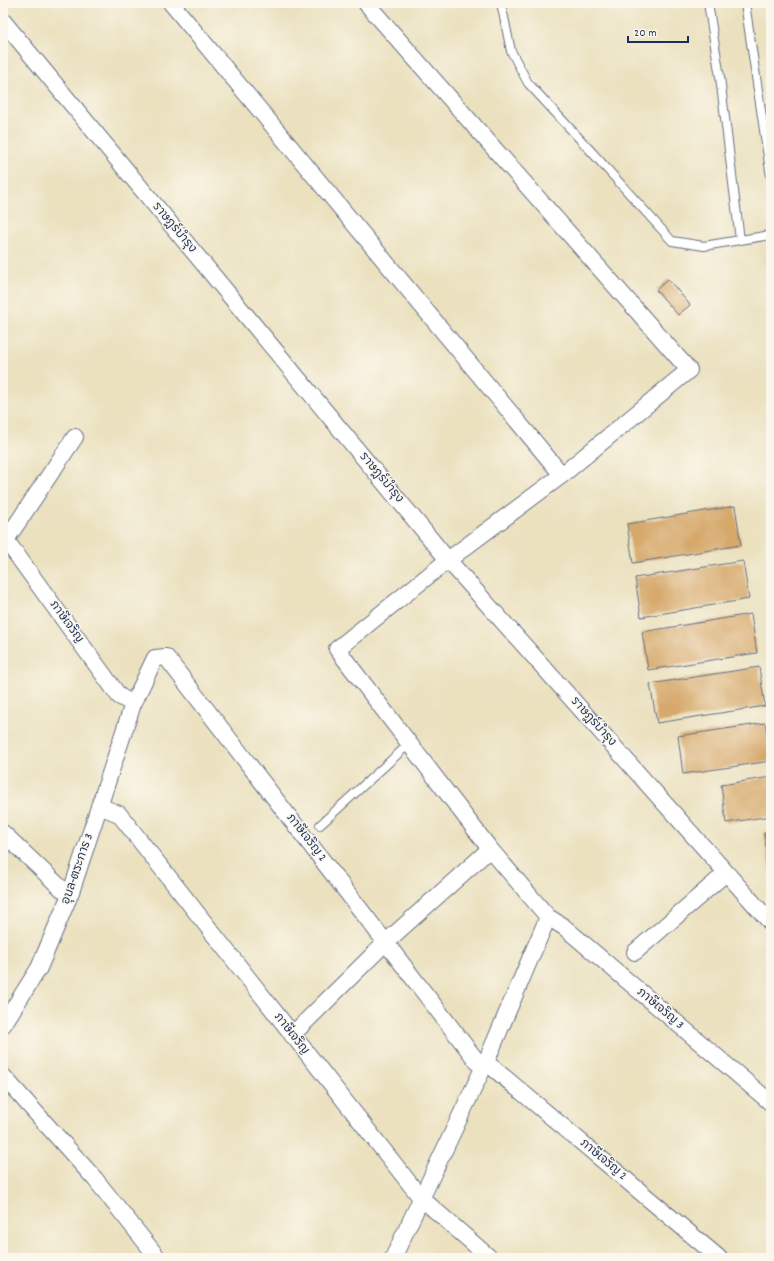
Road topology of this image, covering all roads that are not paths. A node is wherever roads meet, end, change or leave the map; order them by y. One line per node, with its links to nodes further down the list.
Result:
1 (171, 3): 11 (street)
2 (366, 3): 11 (street)
3 (501, 3): 9 (lane)
4 (708, 3): 9 (lane)
5 (745, 3): 7 (lane)
6 (3, 21): 13 (street, ราษฎร์บำรุง)
7 (771, 177)
8 (771, 235): 9 (lane)
9 (740, 240)
10 (75, 436): 12 (street)
11 (562, 475): 13 (street)
12 (5, 538): 14 (street, ภาษีเจริญ)
13 (448, 560): 15 (street, ภาษีเจริญ 3); 20 (street, ราษฎร์บำรุง)
14 (133, 704): 16 (street, อุบล-ตระการ 3); 24 (street, ภาษีเจริญ 2)
15 (410, 743): 17 (lane); 19 (street, ภาษีเจริญ 3)
16 (99, 806): 21 (street, อุบล-ตระการ 3); 27 (street, ภาษีเจริญ)
17 (320, 825)
18 (3, 832): 21 (street)
19 (490, 849): 22 (street, ภาษีเจริญ 3); 24 (street)
20 (726, 873): 23 (street, ราษฎร์บำรุง); 25 (street)
21 (71, 892): 26 (street, อุบล-ตระการ 3)
22 (548, 916): 28 (street); 30 (street, ภาษีเจริญ 3)
23 (771, 923)
24 (386, 942): 27 (street); 28 (street, ภาษีเจริญ 2)
25 (635, 952)
26 (3, 1025)
27 (292, 1035): 31 (street, ภาษีเจริญ)
28 (484, 1066): 31 (street); 35 (street, ภาษีเจริญ 2)
29 (3, 1076): 32 (street)
30 (771, 1103)
31 (421, 1198): 33 (street); 34 (street, ภาษีเจริญ)
32 (158, 1258)
33 (393, 1258)
34 (490, 1258)
35 (719, 1258)

